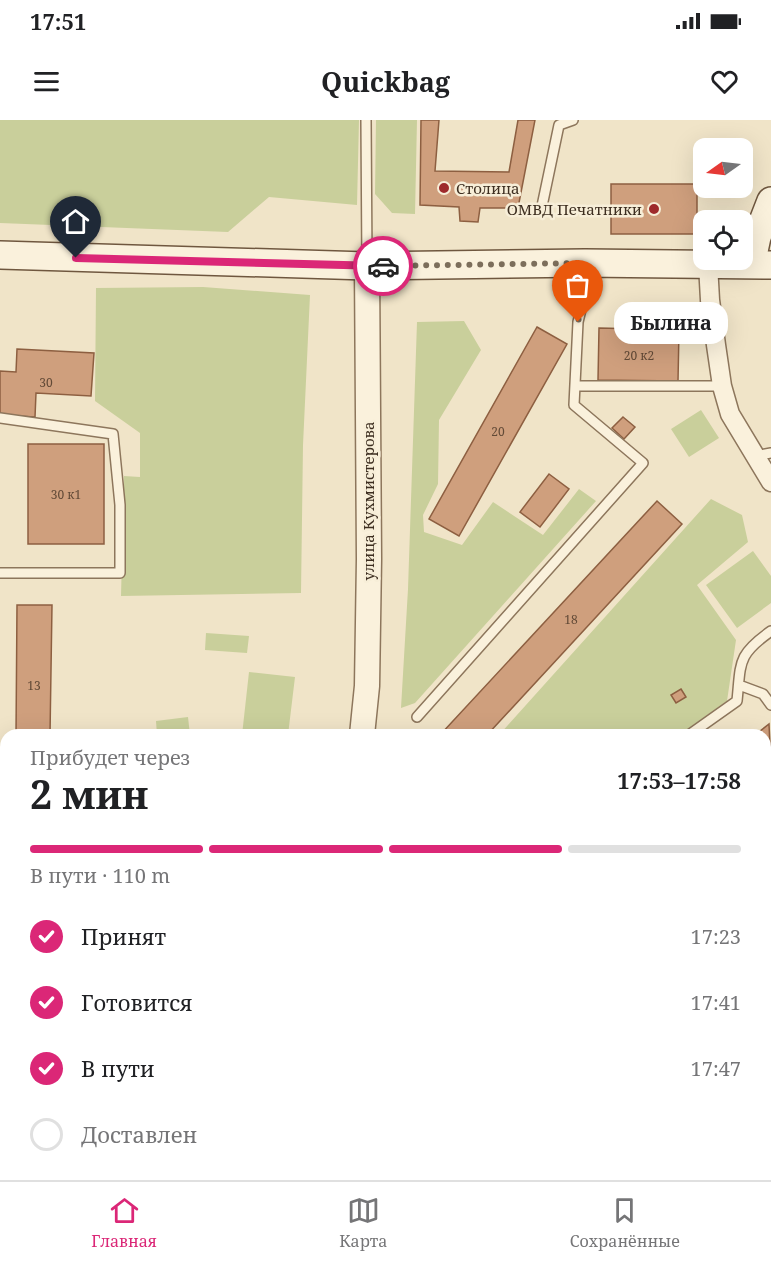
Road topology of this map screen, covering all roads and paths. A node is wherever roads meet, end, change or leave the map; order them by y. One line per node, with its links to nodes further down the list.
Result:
1 (366, 120): 9 (lane)
2 (573, 120): 4 (lane)
3 (771, 201): 8 (main road)
4 (542, 206)
5 (0, 255): 9 (main road)
6 (585, 263): 7 (main road); 9 (main road); 11 (lane)
7 (693, 264)
8 (761, 265)
9 (367, 266): 21 (street, улица Кухмистерова)
10 (708, 270): 12 (street)
11 (575, 386): 12 (lane); 20 (lane)
12 (722, 386): 14 (street)
13 (0, 418): 16 (lane)
14 (762, 454): 15 (street)
15 (771, 482)
16 (0, 573)
17 (771, 631): 18 (lane)
18 (739, 685): 19 (lane); 22 (lane)
19 (771, 705)
20 (417, 717)
21 (363, 729)
22 (697, 729)

